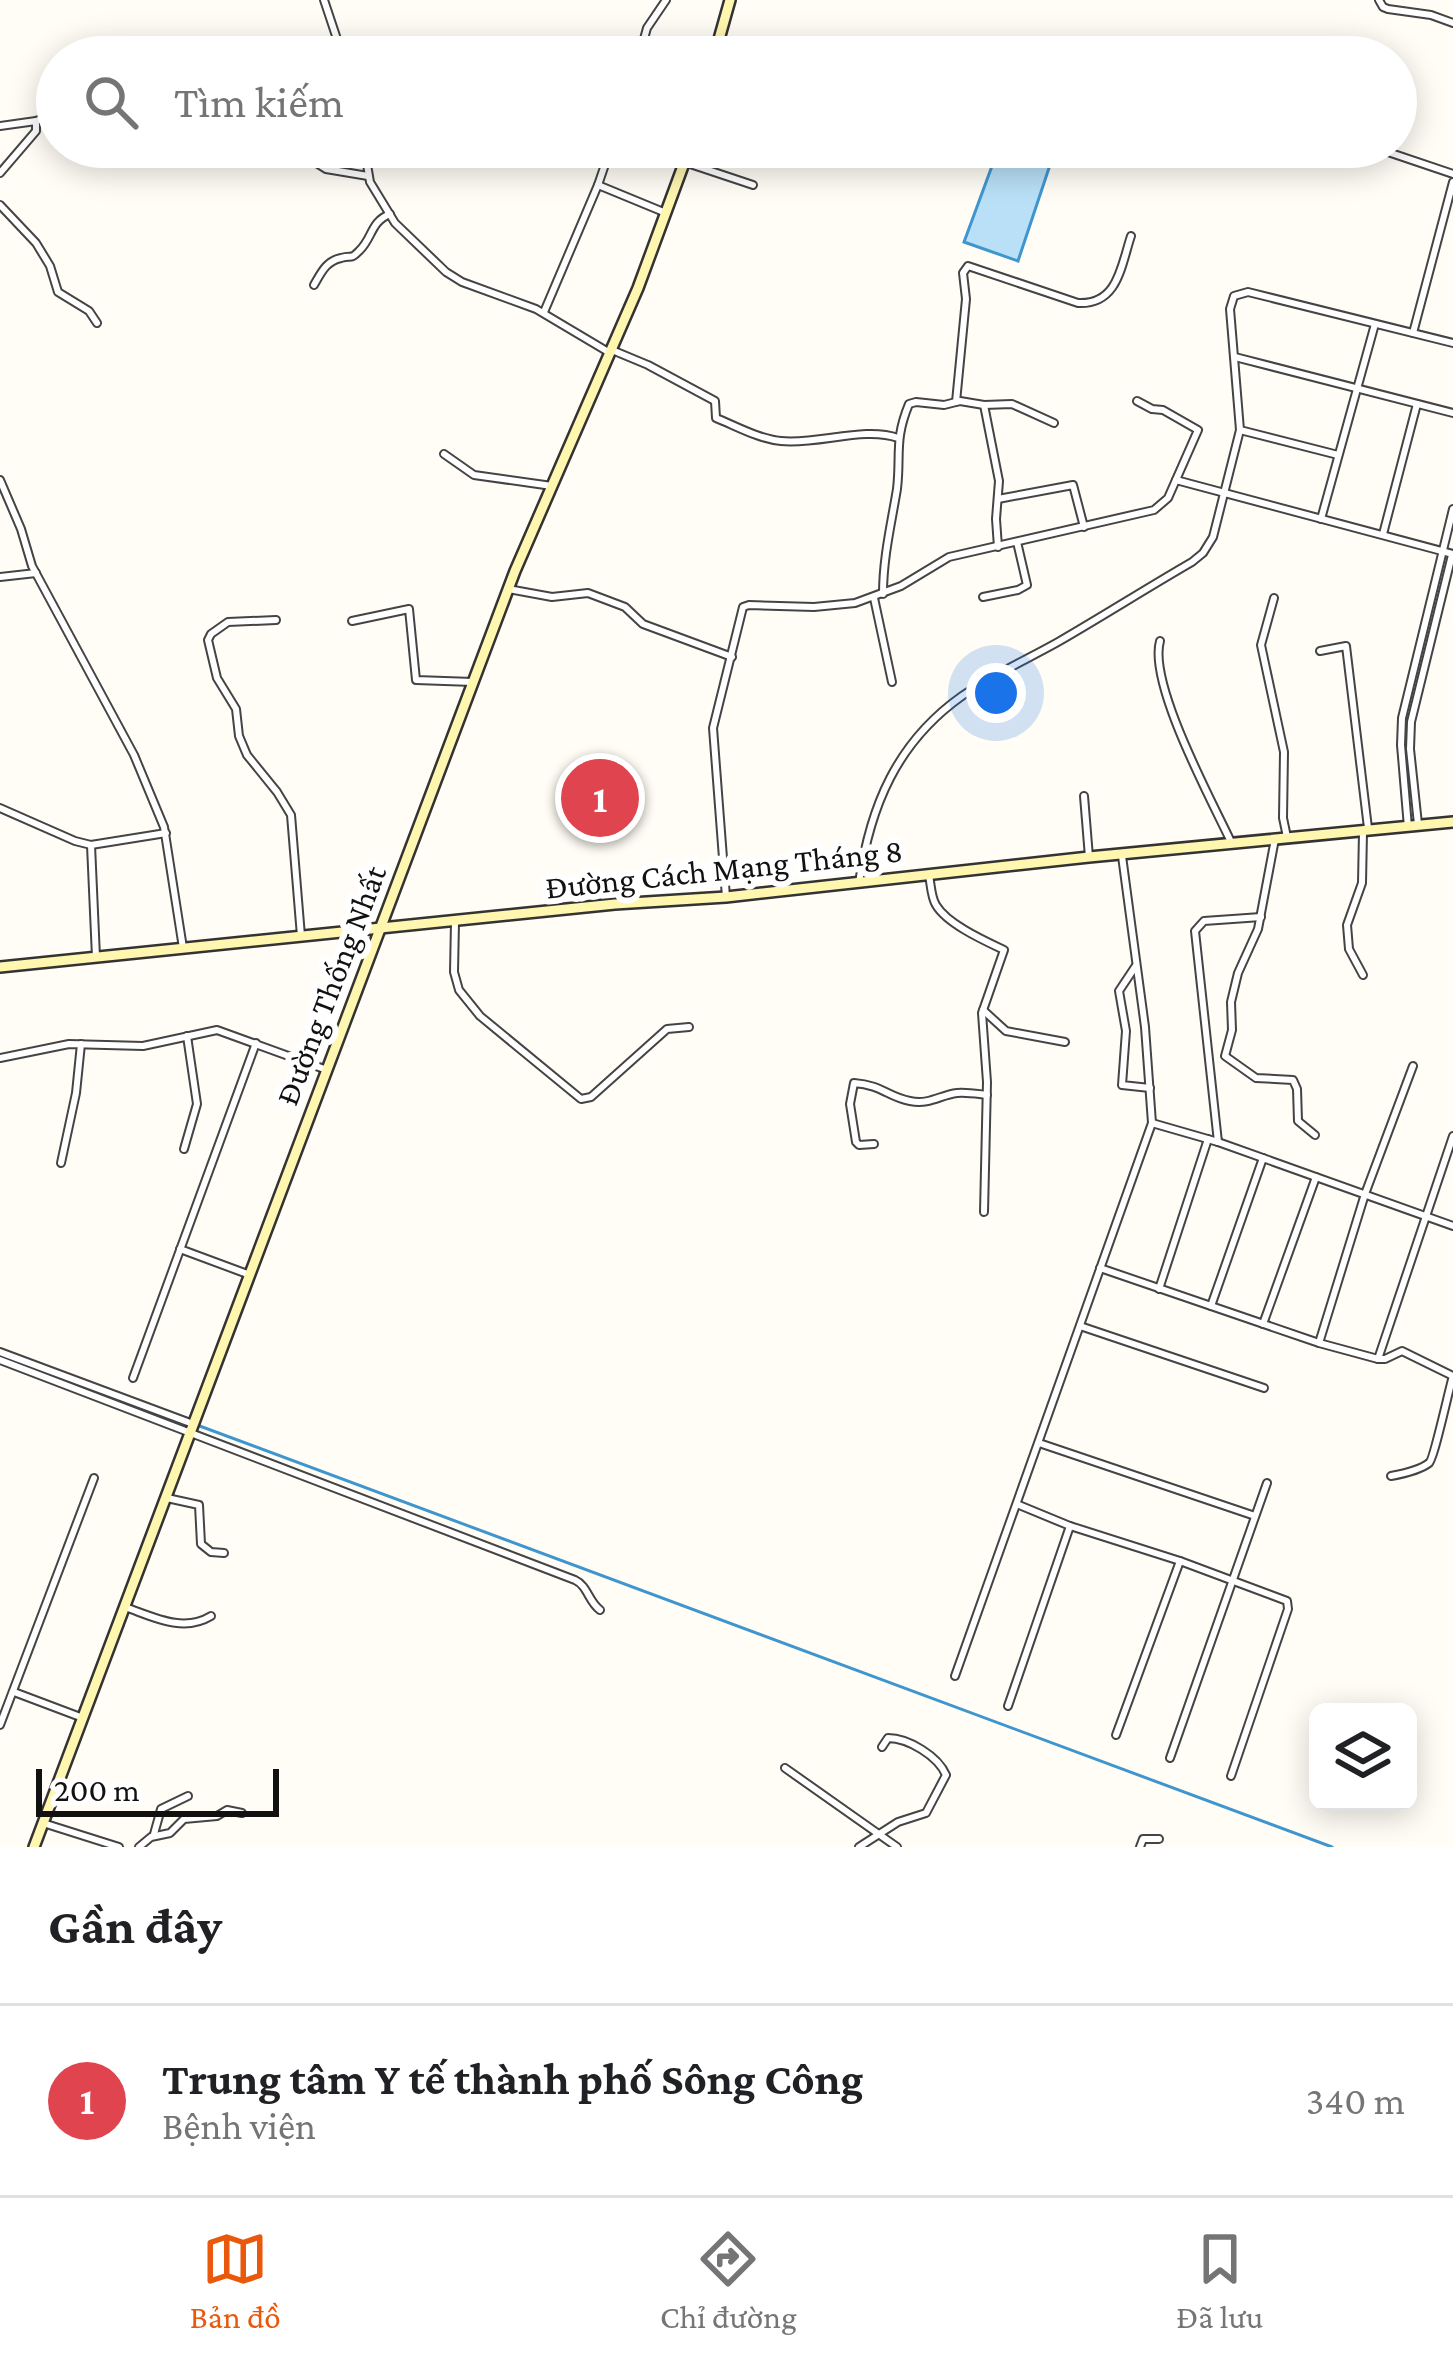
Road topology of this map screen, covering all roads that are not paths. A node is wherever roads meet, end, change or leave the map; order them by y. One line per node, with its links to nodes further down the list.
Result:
1 (324, 0): 6 (street)
2 (666, 0): 7 (street)
3 (730, 0): 8 (street)
4 (1381, 4): 5 (street)
5 (1453, 22)
6 (337, 36)
7 (645, 36)
8 (721, 36)
9 (36, 121): 10 (street); 17 (street)
10 (0, 126)
11 (1417, 164): 19 (street)
12 (324, 168): 18 (street)
13 (367, 168): 18 (street)
14 (604, 168): 20 (street)
15 (682, 168): 23 (street, Đường Thống Nhất)
16 (702, 168): 21 (street)
17 (0, 173)
18 (368, 176): 24 (street)
19 (1453, 178): 30 (street)
20 (598, 185): 23 (street); 27 (street)
21 (753, 185)
22 (0, 205): 28 (street)
23 (666, 213): 32 (street, Đường Thống Nhất)
24 (390, 214): 26 (street); 27 (street)
25 (1131, 236): 36 (street)
26 (314, 285)
27 (544, 313): 32 (street)
28 (98, 322)
29 (1375, 324): 30 (street); 33 (street); 34 (street)
30 (1413, 333): 31 (street)
31 (1453, 343)
32 (611, 351): 42 (street); 47 (street, Đường Thống Nhất)
33 (1234, 357): 34 (street); 41 (street)
34 (1357, 390): 37 (street); 44 (street)
35 (1137, 401): 46 (street)
36 (956, 402): 38 (street); 42 (street)
37 (1417, 404): 39 (street); 53 (street)
38 (984, 405): 40 (street); 49 (street)
39 (1453, 413)
40 (1054, 423)
41 (1240, 430): 44 (street); 48 (street)
42 (898, 438): 61 (street)
43 (444, 454): 47 (street)
44 (1338, 454): 51 (street)
45 (0, 480): 58 (street)
46 (1176, 480): 48 (street); 52 (street)
47 (552, 486): 60 (street, Đường Thống Nhất)
48 (1226, 494): 51 (street); 84 (street)
49 (998, 499): 52 (street); 55 (street)
50 (1453, 509): 56 (street)
51 (1321, 519): 53 (street)
52 (1084, 527): 54 (street)
53 (1383, 535): 56 (street)
54 (1017, 542): 55 (street); 62 (street)
55 (998, 547): 61 (street)
56 (1442, 551): 57 (street); 64 (street)
57 (1453, 553): 64 (street)
58 (36, 573): 59 (street); 76 (street)
59 (0, 577)
60 (508, 589): 69 (street); 70 (street, Đường Thống Nhất)
61 (879, 596): 69 (street); 71 (street)
62 (982, 597)
63 (1274, 598): 78 (street)
64 (1432, 611): 75 (street)
65 (276, 620): 89 (street)
66 (352, 621): 70 (street)
67 (1160, 641): 79 (street)
68 (1320, 651): 77 (street)
69 (732, 657): 85 (street)
70 (473, 682): 88 (street, Đường Thống Nhất)
71 (892, 682)
72 (1084, 796): 82 (street)
73 (0, 808): 80 (street)
74 (1453, 822): 75 (street, Đường Cách Mạng Tháng 8)
75 (1413, 826): 77 (street, Đường Cách Mạng Tháng 8)
76 (166, 832): 80 (street); 90 (street)
77 (1366, 832): 78 (street, Đường Cách Mạng Tháng 8); 94 (street)
78 (1281, 838): 79 (street, Đường Cách Mạng Tháng 8); 86 (street)
79 (1232, 844): 81 (street, Đường Cách Mạng Tháng 8)
80 (91, 845): 91 (street)
81 (1122, 856): 82 (street, Đường Cách Mạng Tháng 8); 92 (street)
82 (1088, 857): 83 (street, Đường Cách Mạng Tháng 8)
83 (929, 875): 84 (street, Đường Cách Mạng Tháng 8); 95 (street)
84 (859, 883): 85 (street, Đường Cách Mạng Tháng 8)
85 (726, 897): 87 (street, Đường Cách Mạng Tháng 8)
86 (1261, 917): 107 (street); 109 (street)
87 (455, 922): 88 (street, Đường Cách Mạng Tháng 8); 96 (street)
88 (380, 930): 89 (street, Đường Cách Mạng Tháng 8); 103 (street, Đường Thống Nhất)
89 (301, 936): 90 (street, Đường Cách Mạng Tháng 8)
90 (183, 948): 91 (street, Đường Cách Mạng Tháng 8)
91 (96, 956): 93 (street, Đường Cách Mạng Tháng 8)
92 (1136, 966): 104 (street); 104 (street)
93 (0, 967)
94 (1363, 975)
95 (983, 1010): 98 (street); 105 (street)
96 (689, 1028)
97 (187, 1036): 99 (street); 100 (street); 111 (street)
98 (1065, 1042)
99 (256, 1043): 103 (street); 119 (street)
100 (81, 1044): 101 (street); 113 (street)
101 (0, 1058)
102 (1413, 1066): 115 (street)
103 (327, 1070): 121 (street, Đường Thống Nhất)
104 (1150, 1088): 106 (street)
105 (987, 1095): 110 (street); 116 (street)
106 (1152, 1123): 109 (street); 120 (street)
107 (1316, 1135)
108 (1453, 1136): 117 (street)
109 (1213, 1140): 112 (street); 122 (street)
110 (874, 1144)
111 (184, 1149)
112 (1263, 1158): 114 (street); 123 (street)
113 (62, 1163)
114 (1316, 1177): 115 (street); 124 (street)
115 (1365, 1194): 117 (street); 126 (street)
116 (984, 1212)
117 (1426, 1216): 118 (street); 128 (street)
118 (1453, 1226)
119 (180, 1249): 121 (street); 129 (street)
120 (1100, 1268): 122 (street); 125 (street)
121 (250, 1275): 131 (street, Đường Thống Nhất)
122 (1159, 1288): 123 (street)
123 (1211, 1306): 124 (street)
124 (1263, 1324): 126 (street)
125 (1080, 1326): 130 (street); 132 (street)
126 (1318, 1342): 128 (street)
127 (0, 1356): 131 (street)
128 (1378, 1359): 133 (street)
129 (133, 1378)
130 (1264, 1388)
131 (192, 1429): 136 (street, Đường Thống Nhất); 144 (street)
132 (1039, 1443): 137 (street); 138 (street)
133 (1391, 1476)
134 (94, 1478): 147 (street)
135 (1267, 1483): 138 (street)
136 (166, 1498): 140 (street); 143 (street, Đường Thống Nhất)
137 (1017, 1505): 139 (street); 146 (street)
138 (1256, 1516): 142 (street)
139 (1070, 1526): 141 (street); 148 (street)
140 (224, 1552)
141 (1180, 1561): 142 (street); 151 (street)
142 (1232, 1580): 153 (street); 155 (street)
143 (125, 1607): 145 (street); 149 (street, Đường Thống Nhất)
144 (599, 1610)
145 (211, 1616)
146 (955, 1676)
147 (13, 1692): 149 (street); 150 (street)
148 (1008, 1706)
149 (83, 1718): 158 (street, Đường Thống Nhất)
150 (0, 1725)
151 (1116, 1735)
152 (881, 1747): 159 (street)
153 (1170, 1758)
154 (785, 1768): 159 (street)
155 (1231, 1776)
156 (188, 1796): 160 (street)
157 (242, 1813): 160 (street)
158 (43, 1823): 162 (street, Đường Thống Nhất); 163 (street)
159 (878, 1834): 165 (street); 166 (street)
160 (154, 1836): 164 (street)
161 (1159, 1839): 167 (street)
162 (34, 1847)
163 (119, 1847)
164 (139, 1847)
165 (860, 1847)
166 (897, 1847)
167 (1140, 1847)

